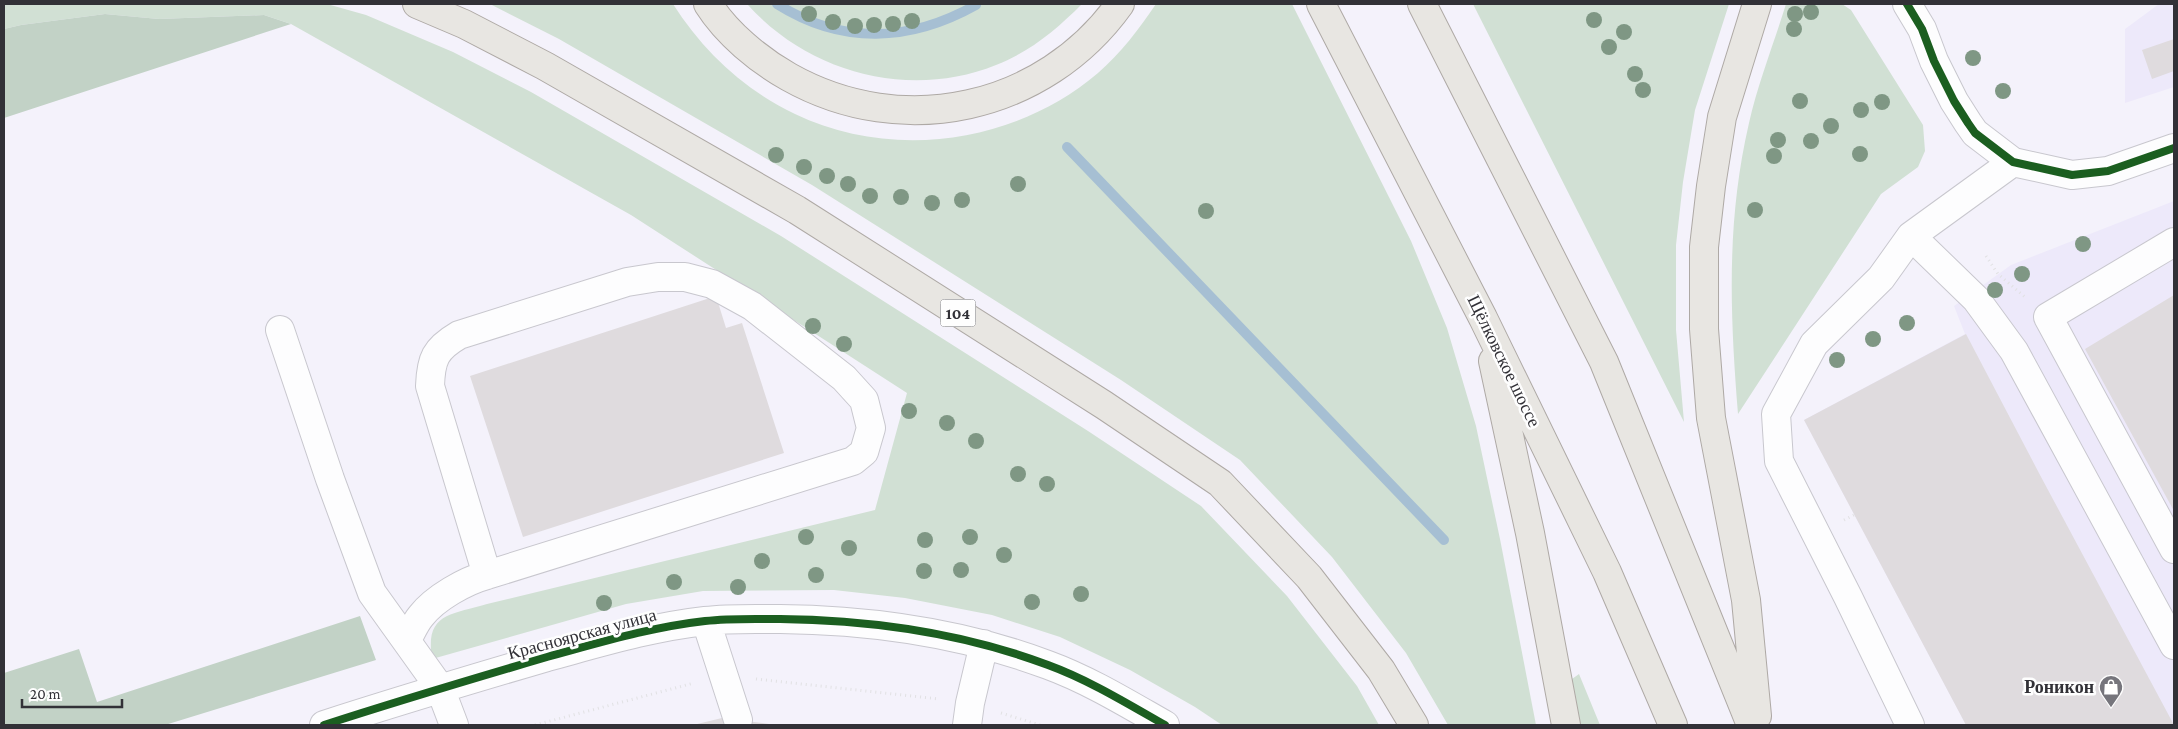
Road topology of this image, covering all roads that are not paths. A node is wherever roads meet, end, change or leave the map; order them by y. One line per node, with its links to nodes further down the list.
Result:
1 (417, 4): 27 (main road, 104)
2 (708, 4): 3 (main road)
3 (1120, 4)
4 (1321, 4): 13 (main road, Щёлковское шоссе)
5 (1422, 4): 30 (main road)
6 (1757, 4): 31 (main road)
7 (1907, 4): 8 (street)
8 (1922, 16): 10 (street)
9 (2174, 148): 10 (street)
10 (2012, 162): 11 (street)
11 (1911, 236): 20 (street); 32 (street)
12 (2174, 242): 15 (street)
13 (1483, 318): 28 (main road); 29 (main road, Щёлковское шоссе)
14 (280, 330): 18 (street)
15 (2174, 548)
16 (487, 575): 16 (street); 18 (street)
17 (706, 620): 19 (street, Красноярская улица); 21 (street, Красноярская улица); 23 (street)
18 (407, 640): 21 (street)
19 (984, 644): 22 (street); 26 (street, Красноярская улица)
20 (2174, 645)
21 (440, 688): 24 (street, Красноярская улица); 25 (street)
22 (968, 714)
23 (738, 720)
24 (324, 725)
25 (454, 725)
26 (1165, 725)
27 (1414, 725)
28 (1566, 725)
29 (1672, 725)
30 (1751, 725)
31 (1758, 725)
32 (1910, 725)

